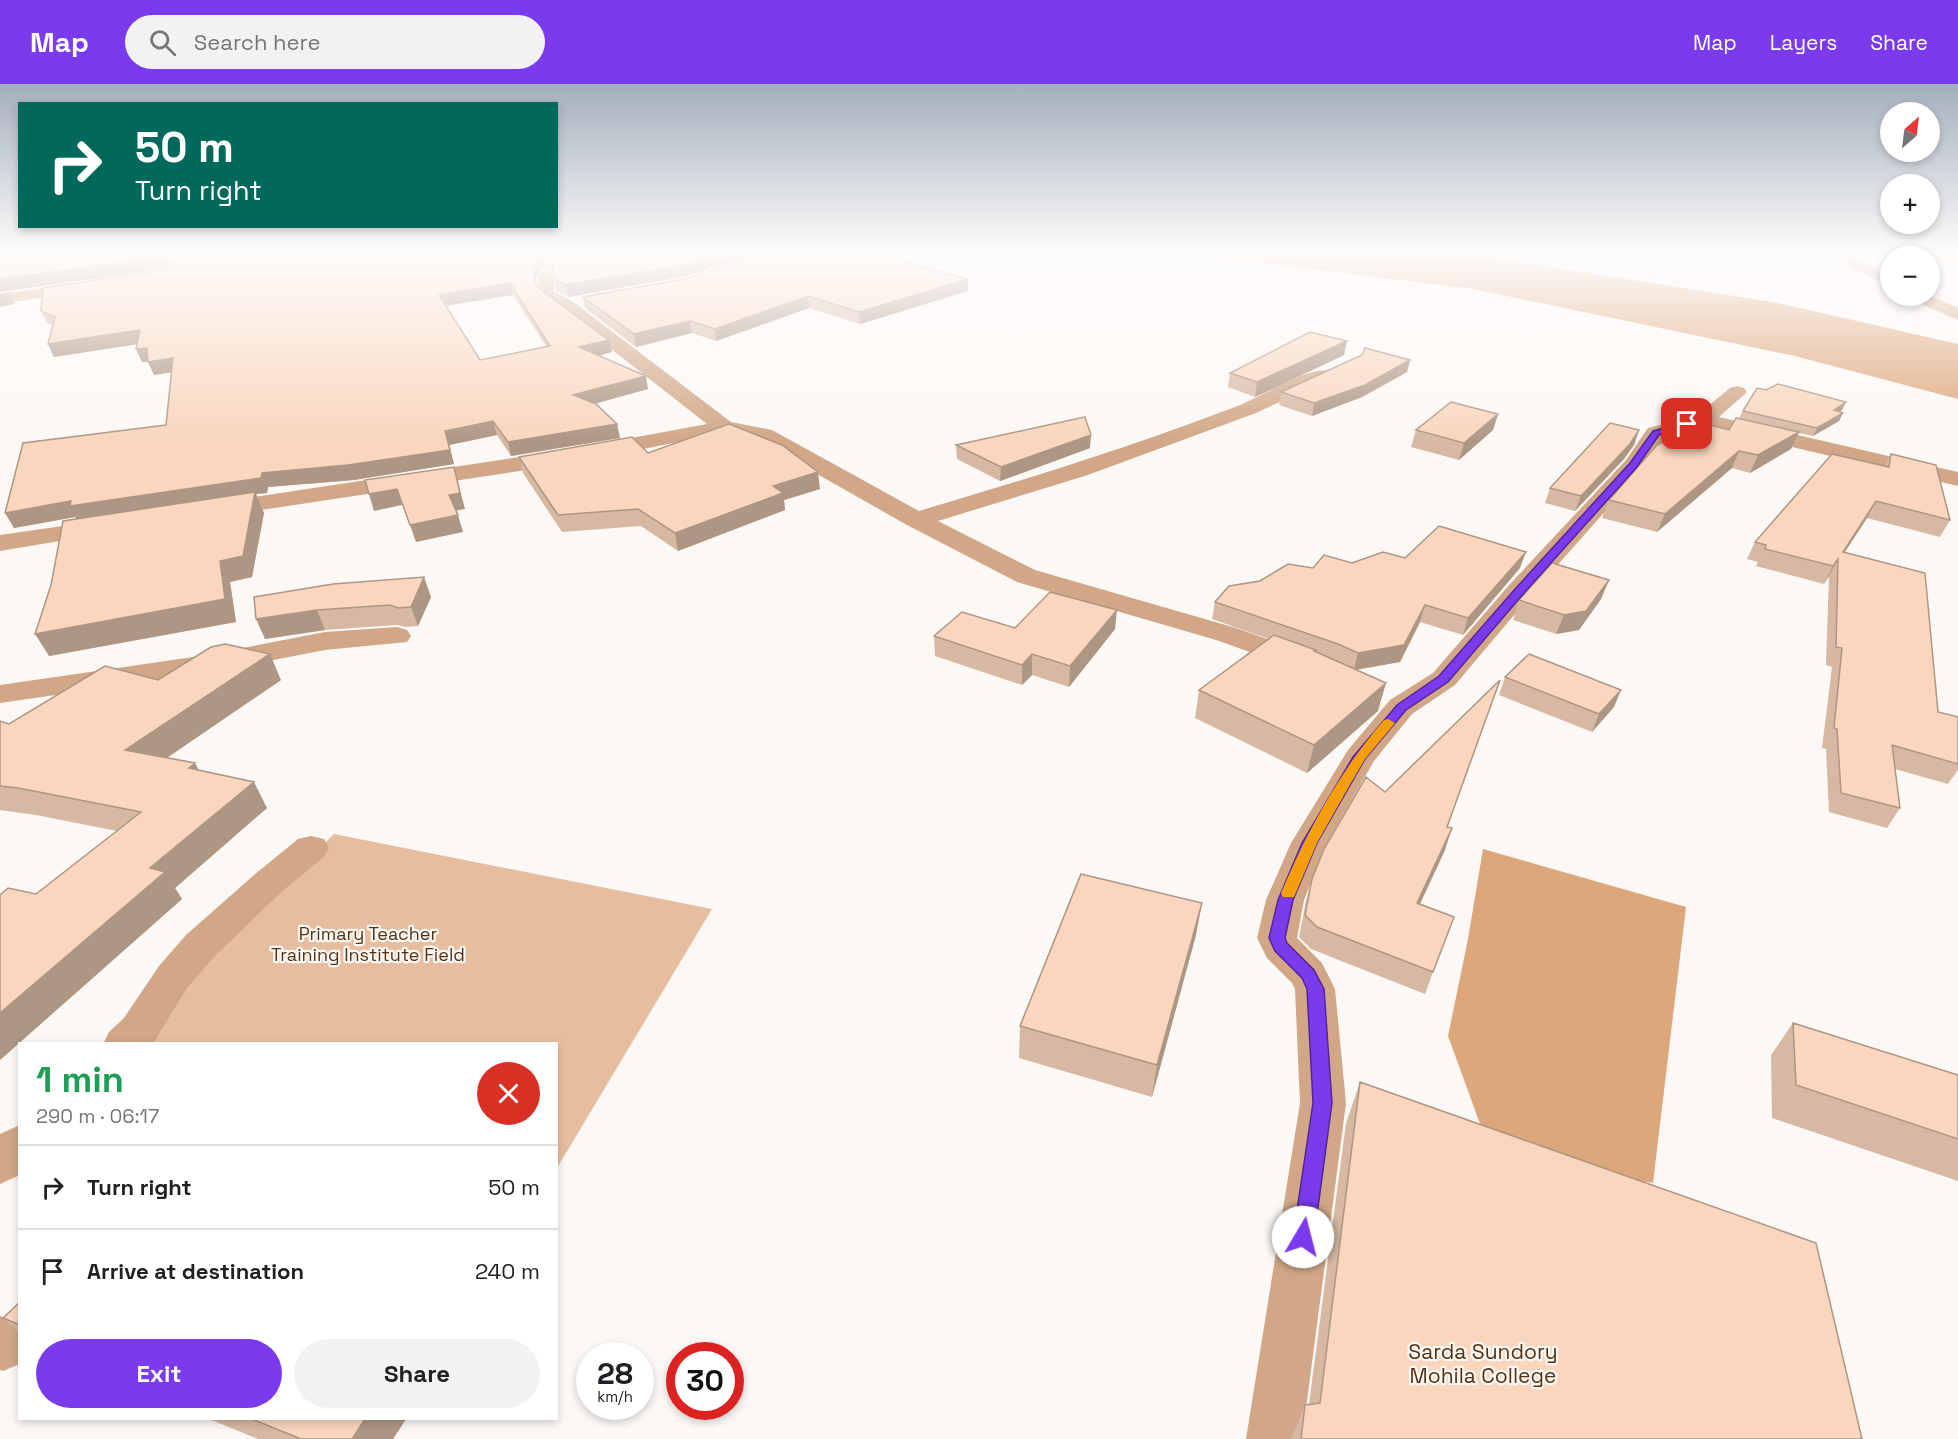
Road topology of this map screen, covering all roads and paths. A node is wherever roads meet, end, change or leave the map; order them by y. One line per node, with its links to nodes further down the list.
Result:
1 (580, 316): 5 (street)
2 (1342, 366): 8 (street)
3 (1737, 392): 4 (street)
4 (1703, 420): 6 (street); 18 (street)
5 (724, 428): 7 (street); 8 (street)
6 (1958, 479)
7 (189, 514)
8 (916, 520): 12 (street)
9 (130, 523): 10 (street)
10 (0, 543)
11 (397, 636): 13 (street)
12 (1322, 669)
13 (0, 694)
14 (311, 849): 15 (street)
15 (126, 1042)
16 (18, 1147): 17 (street)
17 (0, 1163)
18 (1274, 1439)

